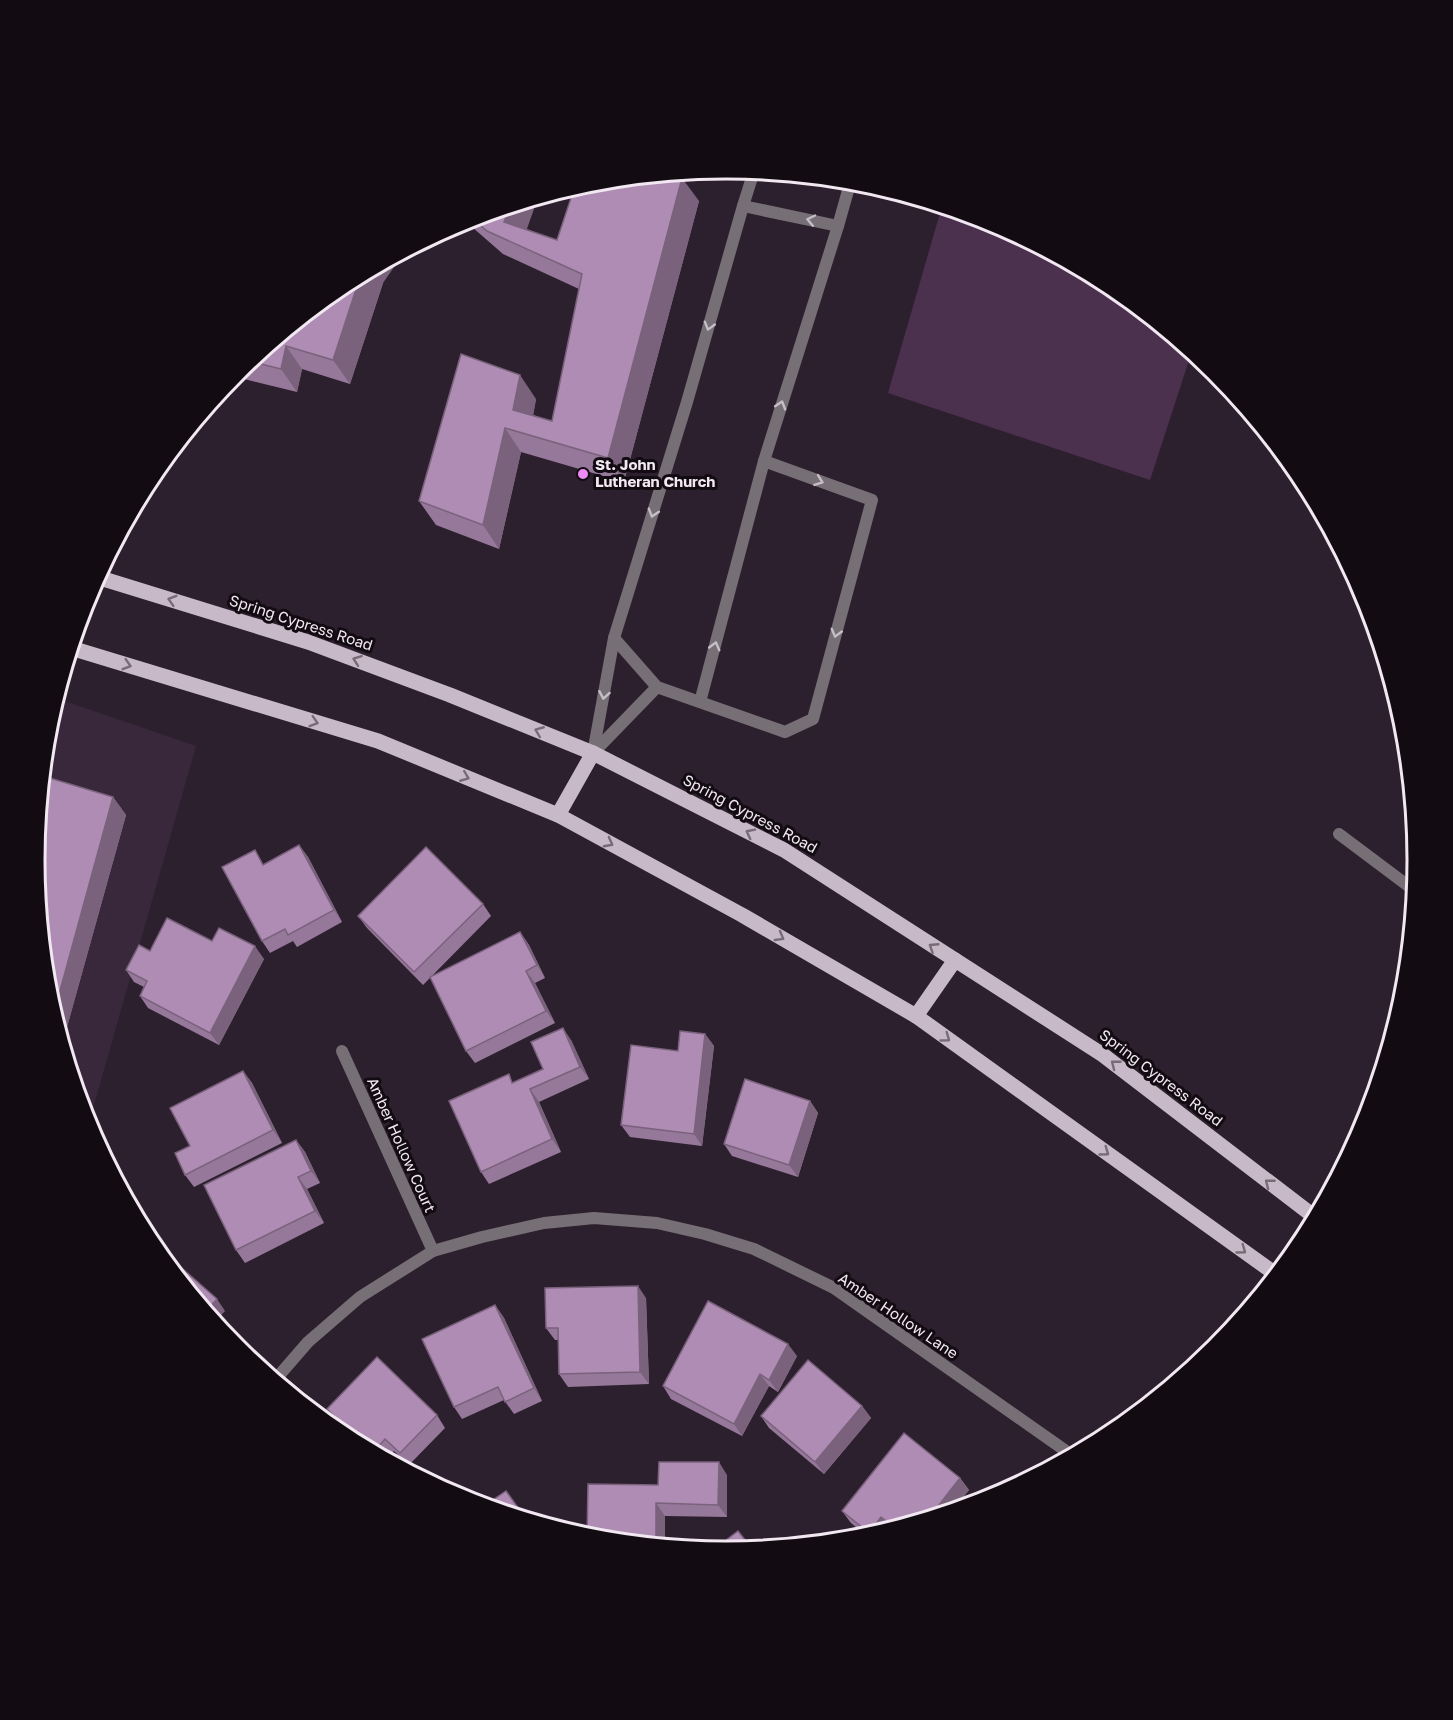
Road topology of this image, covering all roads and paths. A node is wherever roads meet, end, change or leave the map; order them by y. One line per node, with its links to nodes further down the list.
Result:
1 (751, 180): 3 (street)
2 (848, 190): 4 (street)
3 (743, 206): 4 (street, one-way to 3); 7 (street, one-way to 7)
4 (838, 226): 5 (street, one-way to 4)
5 (764, 461): 10 (street, one-way to 5); 10 (street, one-way to 10)
6 (106, 580): 11 (main road, Spring Cypress Road, one-way to 6)
7 (614, 638): 9 (street); 11 (street, one-way to 11)
8 (78, 650): 12 (main road, one-way to 12)
9 (657, 687): 10 (street); 11 (street)
10 (700, 702)
11 (593, 753): 12 (main road); 15 (main road, Spring Cypress Road, one-way to 11)
12 (558, 815): 16 (main road, one-way to 16)
13 (1339, 834): 14 (street)
14 (1407, 885)
15 (955, 960): 16 (main road); 18 (main road, Spring Cypress Road, one-way to 15)
16 (916, 1016): 20 (main road, one-way to 20)
17 (342, 1051): 19 (street, Amber Hollow Court)
18 (1309, 1213)
19 (433, 1251): 21 (street, Amber Hollow Lane); 22 (street, Amber Hollow Lane)
20 (1270, 1271)
21 (280, 1374)
22 (1066, 1451)

